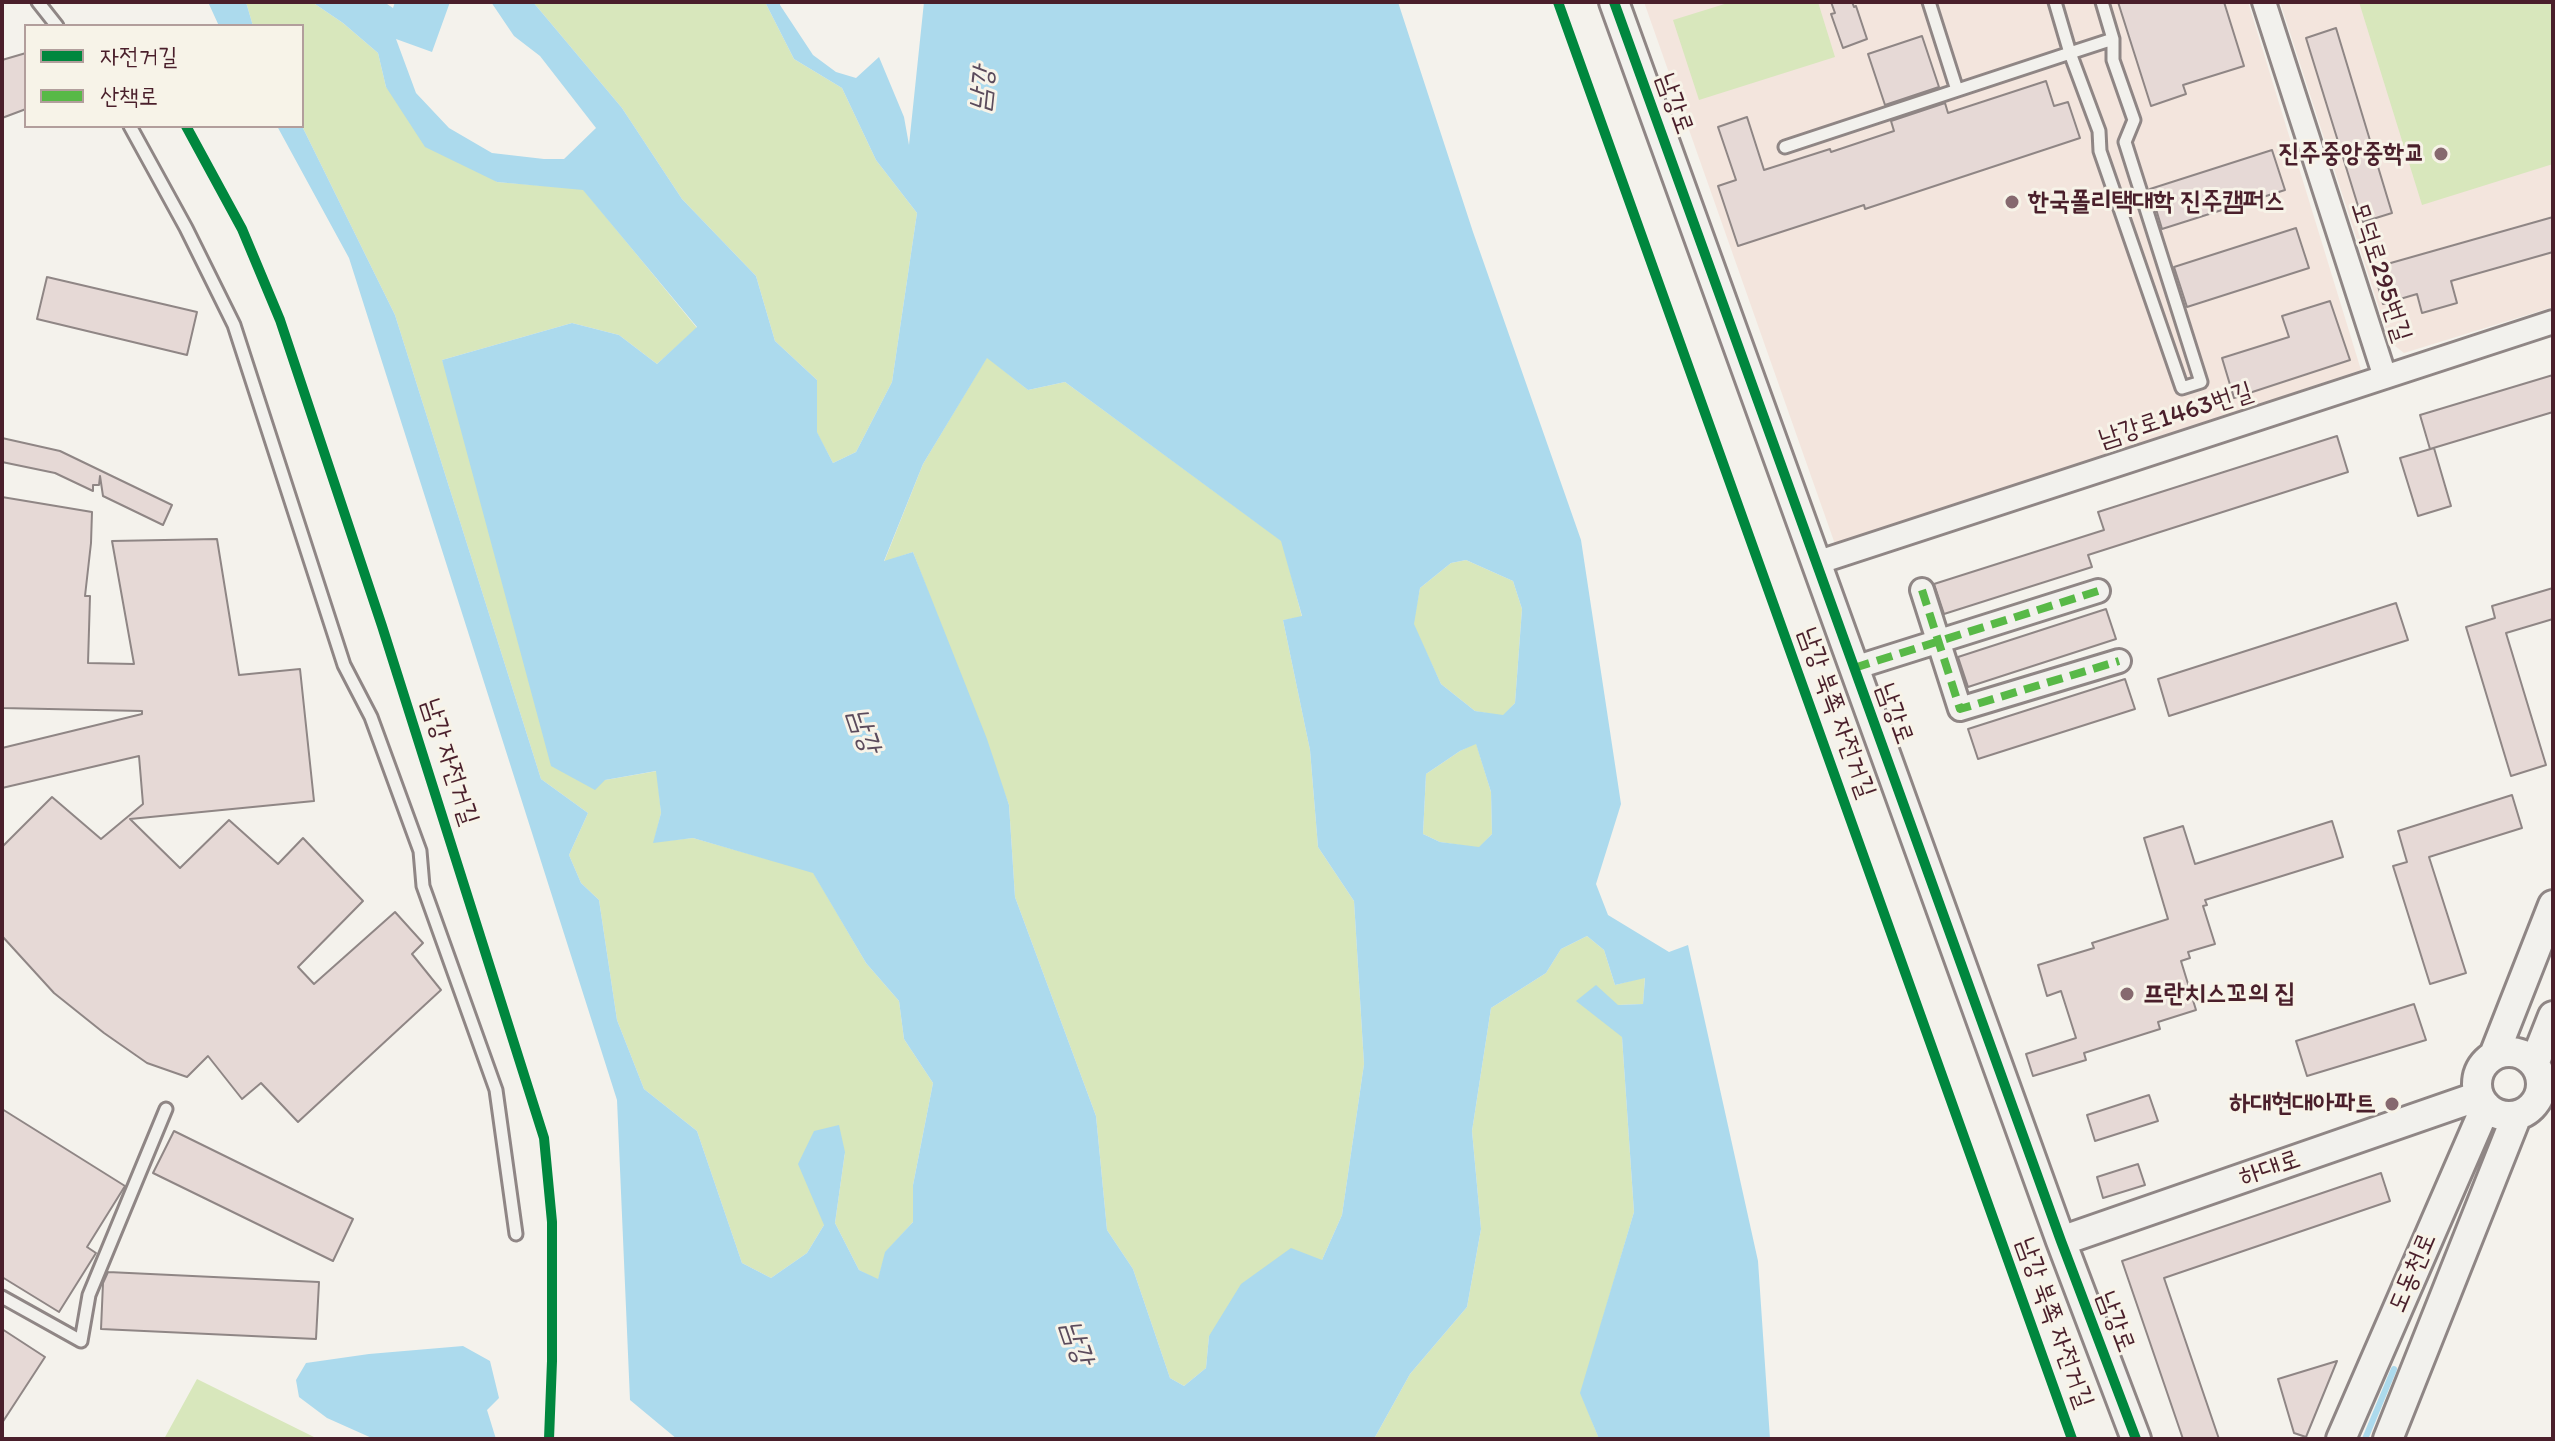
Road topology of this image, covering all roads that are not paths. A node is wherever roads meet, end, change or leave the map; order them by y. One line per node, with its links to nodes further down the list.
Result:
1 (38, 2): 7 (lane)
2 (1614, 2): 15 (street, 남강로)
3 (1929, 2): 10 (lane)
4 (2055, 2): 9 (lane)
5 (2102, 2): 8 (lane)
6 (2264, 2): 14 (street, 모덕로295번길)
7 (55, 24)
8 (2113, 39): 9 (lane); 9 (lane)
9 (2070, 53): 10 (lane)
10 (1957, 90): 12 (lane)
11 (131, 128): 28 (lane)
12 (1785, 147)
13 (2553, 322): 14 (street, 남강로1463번길)
14 (2385, 377): 15 (street, 남강로1463번길)
15 (1816, 563): 20 (street, 남강로)
16 (1922, 590): 18 (street)
17 (2098, 591): 18 (street)
18 (1938, 640): 19 (street); 20 (street)
19 (2119, 661)
20 (1854, 668): 29 (street, 남강로)
21 (2553, 905): 23 (street)
22 (2553, 1016): 24 (street)
23 (2494, 1055): 24 (street); 25 (street)
24 (2543, 1072): 27 (street)
25 (2482, 1101): 27 (street); 29 (street, 하대로); 32 (street, 도동천로)
26 (166, 1109): 30 (lane)
27 (2517, 1115): 33 (street, 도동천로)
28 (516, 1234)
29 (2061, 1241): 31 (street, 남강로)
30 (2, 1297)
31 (2136, 1439)
32 (2341, 1439)
33 (2388, 1439)

